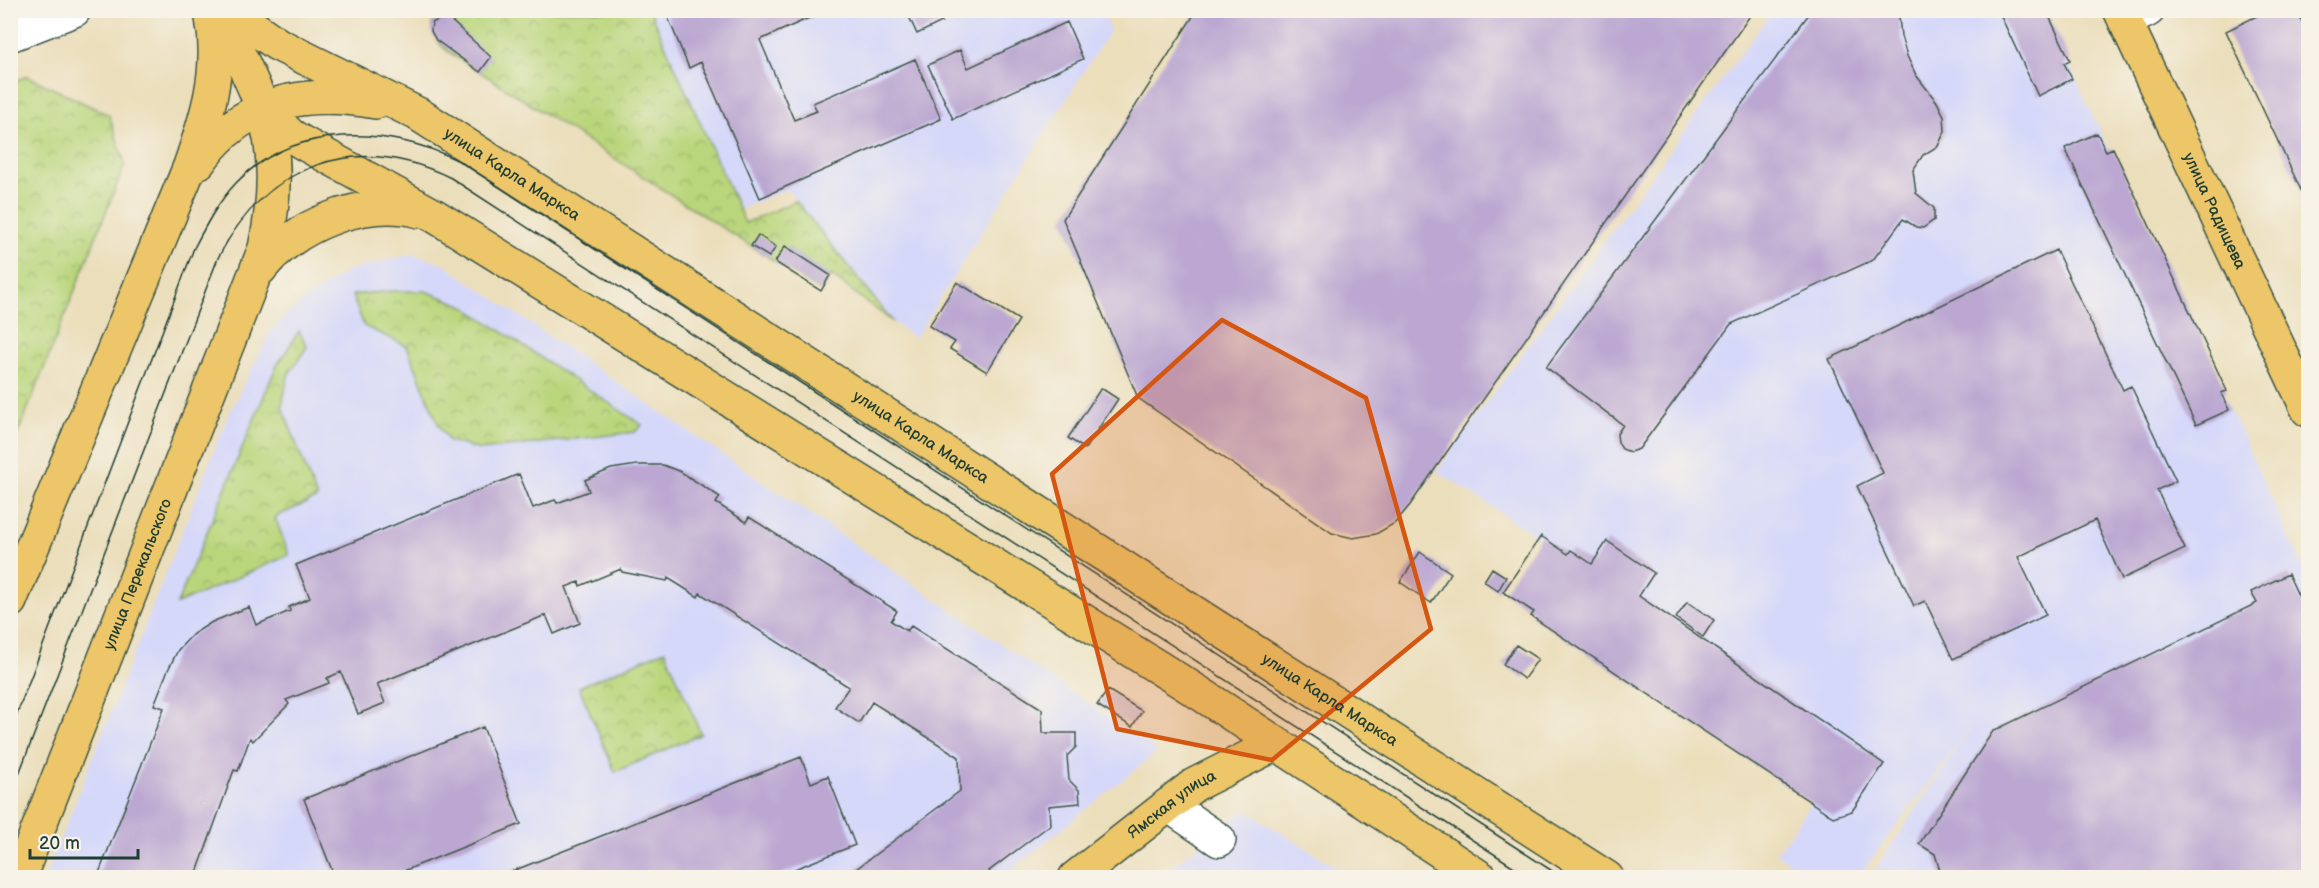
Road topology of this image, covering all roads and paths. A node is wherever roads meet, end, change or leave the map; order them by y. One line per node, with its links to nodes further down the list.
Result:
1 (74, 10): 6 (street)
2 (211, 10): 9 (main road)
3 (218, 10): 7 (main road)
4 (230, 10): 8 (main road, улица Карла Маркса)
5 (2131, 14): 12 (main road, улица Радищева)
6 (10, 35)
7 (262, 107): 8 (main road); 9 (main road); 10 (main road); 11 (main road)
8 (418, 114): 20 (main road, улица Карла Маркса)
9 (175, 203): 13 (main road)
10 (435, 216): 11 (main road); 14 (main road)
11 (257, 273): 17 (main road, улица Перекальского)
12 (2308, 410)
13 (10, 601)
14 (1275, 744): 15 (main road, Ямская улица); 19 (main road)
15 (1168, 805): 16 (street); 18 (main road, Ямская улица)
16 (1219, 840)
17 (19, 878)
18 (1076, 878)
19 (1481, 878)
20 (1607, 878)

